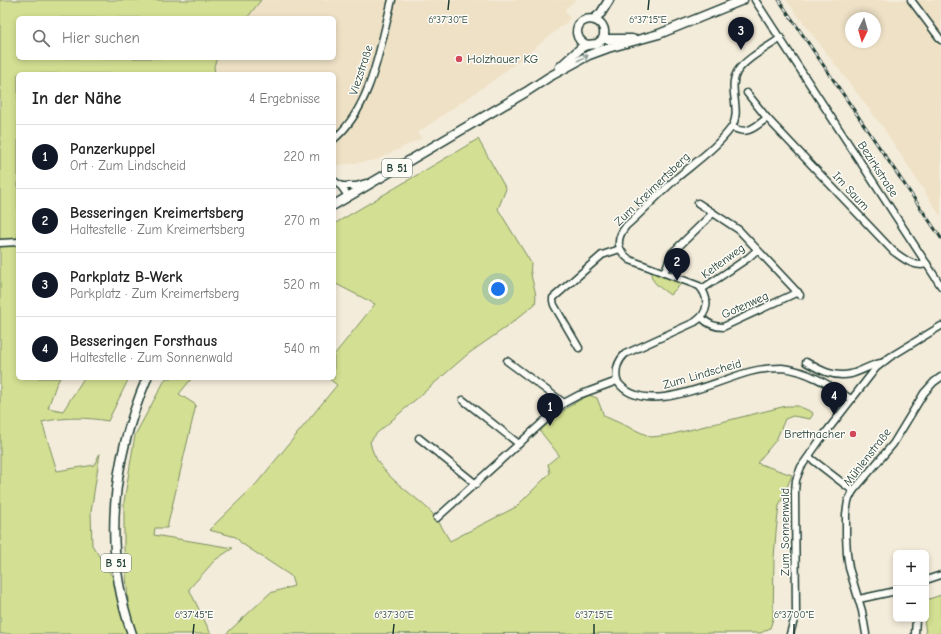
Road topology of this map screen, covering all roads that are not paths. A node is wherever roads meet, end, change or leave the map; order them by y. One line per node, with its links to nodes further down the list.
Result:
1 (392, 0): 18 (street, Viezstraße)
2 (743, 0): 8 (main road, B 51)
3 (755, 0): 9 (street, Bezirkstraße)
4 (911, 0): 11 (street)
5 (607, 4): 6 (main road)
6 (597, 21): 7 (main road); 10 (main road)
7 (603, 36): 8 (main road, B 51); 12 (main road)
8 (652, 36): 14 (main road, B 51, one-way to 8)
9 (781, 38): 17 (street); 30 (street, Bezirkstraße)
10 (579, 39): 12 (main road); 13 (main road, B 51)
11 (941, 40)
12 (587, 45): 13 (main road, B 51)
13 (566, 62): 14 (main road, B 51)
14 (549, 77): 19 (main road, B 51)
15 (747, 93): 16 (street, Im Saum)
16 (767, 118): 17 (street); 30 (street, Im Saum)
17 (732, 127): 28 (street, Zum Kreimertsberg)
18 (336, 137)
19 (379, 179): 21 (street); 22 (main road, B 51)
20 (336, 182): 21 (street)
21 (341, 186): 22 (street)
22 (348, 196): 24 (main road, B 51)
23 (698, 203): 25 (street, Keltenweg)
24 (336, 204)
25 (713, 214): 29 (street, Keltenweg); 32 (street)
26 (16, 242): 27 (street)
27 (0, 243)
28 (620, 249): 32 (street); 37 (street)
29 (757, 250): 31 (street, Keltenweg); 34 (street, Keltenweg)
30 (927, 264): 33 (street, Bezirkstraße)
31 (774, 266): 35 (street, Gotenweg)
32 (664, 272): 34 (street)
33 (941, 286)
34 (702, 289): 35 (street)
35 (702, 318): 43 (street)
36 (941, 326): 40 (street, Zum Sonnenwald)
37 (579, 348)
38 (507, 361): 46 (street)
39 (806, 362): 40 (street, Zum Sonnenwald)
40 (882, 362): 44 (street, Zum Sonnenwald)
41 (941, 377): 51 (street, Mühlenstraße)
42 (146, 380): 58 (main road, B 51)
43 (617, 381): 44 (street, Zum Lindscheid); 46 (street)
44 (851, 399): 49 (street, Zum Sonnenwald)
45 (463, 400): 48 (street)
46 (564, 403): 48 (street)
47 (419, 438): 50 (street)
48 (519, 444): 50 (street)
49 (809, 457): 51 (street); 59 (street, Zum Sonnenwald)
50 (476, 484): 52 (street)
51 (853, 491): 56 (street, Mühlenstraße)
52 (437, 518)
53 (941, 574): 54 (street)
54 (929, 579)
55 (893, 591): 56 (street)
56 (859, 599): 60 (street, Mühlenstraße)
57 (916, 622): 61 (street)
58 (132, 634)
59 (790, 634)
60 (866, 634)
61 (915, 634)

